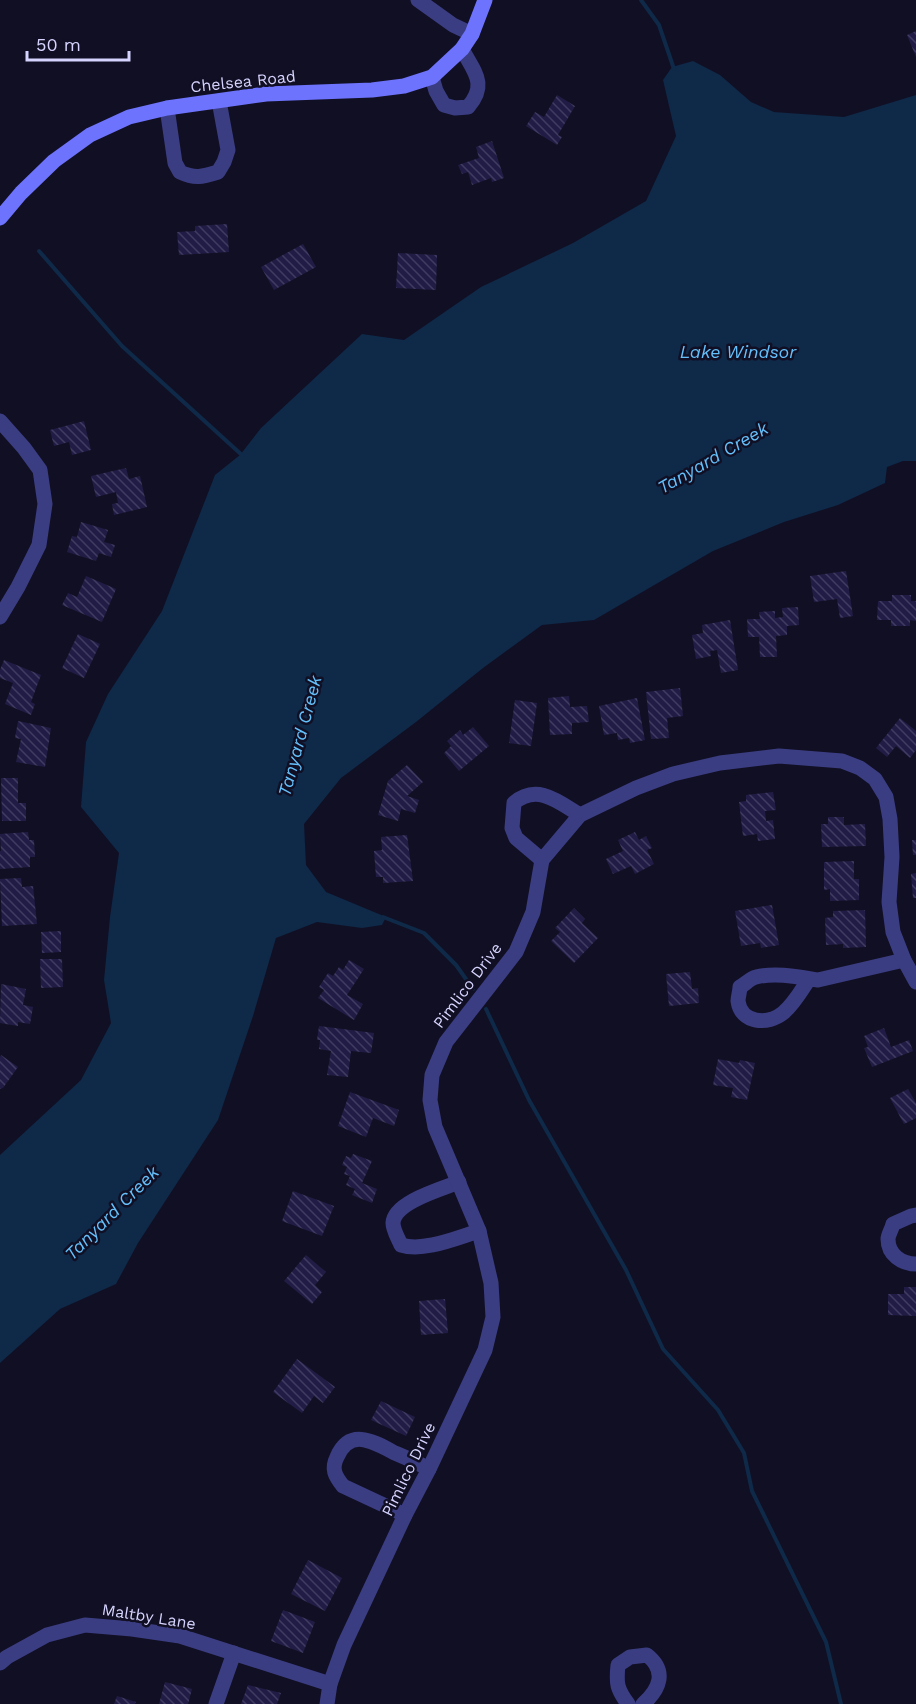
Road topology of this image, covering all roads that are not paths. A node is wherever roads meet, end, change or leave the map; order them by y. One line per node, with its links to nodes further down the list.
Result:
1 (418, 0): 3 (street)
2 (485, 0): 3 (street, Chelsea Road)
3 (472, 34): 4 (street, Chelsea Road)
4 (462, 49): 5 (street, Chelsea Road); 5 (street)
5 (432, 77): 6 (street, Chelsea Road)
6 (219, 101): 7 (street, Chelsea Road); 7 (street)
7 (167, 108): 8 (street, Chelsea Road)
8 (0, 218)
9 (0, 421): 10 (street)
10 (0, 617)
11 (580, 815): 12 (street); 12 (street); 13 (street)
12 (542, 860): 16 (street, Pimlico Drive)
13 (904, 960): 14 (street); 15 (street)
14 (809, 979)
15 (916, 982)
16 (459, 1182): 18 (street, Pimlico Drive); 18 (street)
17 (916, 1215): 19 (street)
18 (479, 1232): 20 (street, Pimlico Drive)
19 (916, 1264)
20 (429, 1469): 21 (street, Pimlico Drive); 21 (street)
21 (405, 1515): 24 (street, Pimlico Drive)
22 (234, 1653): 23 (street, Maltby Lane); 24 (street, Maltby Lane); 25 (street)
23 (0, 1663)
24 (330, 1684): 26 (street, Pimlico Drive)
25 (216, 1704)
26 (327, 1704)
27 (628, 1704): 28 (street)
28 (643, 1704)

